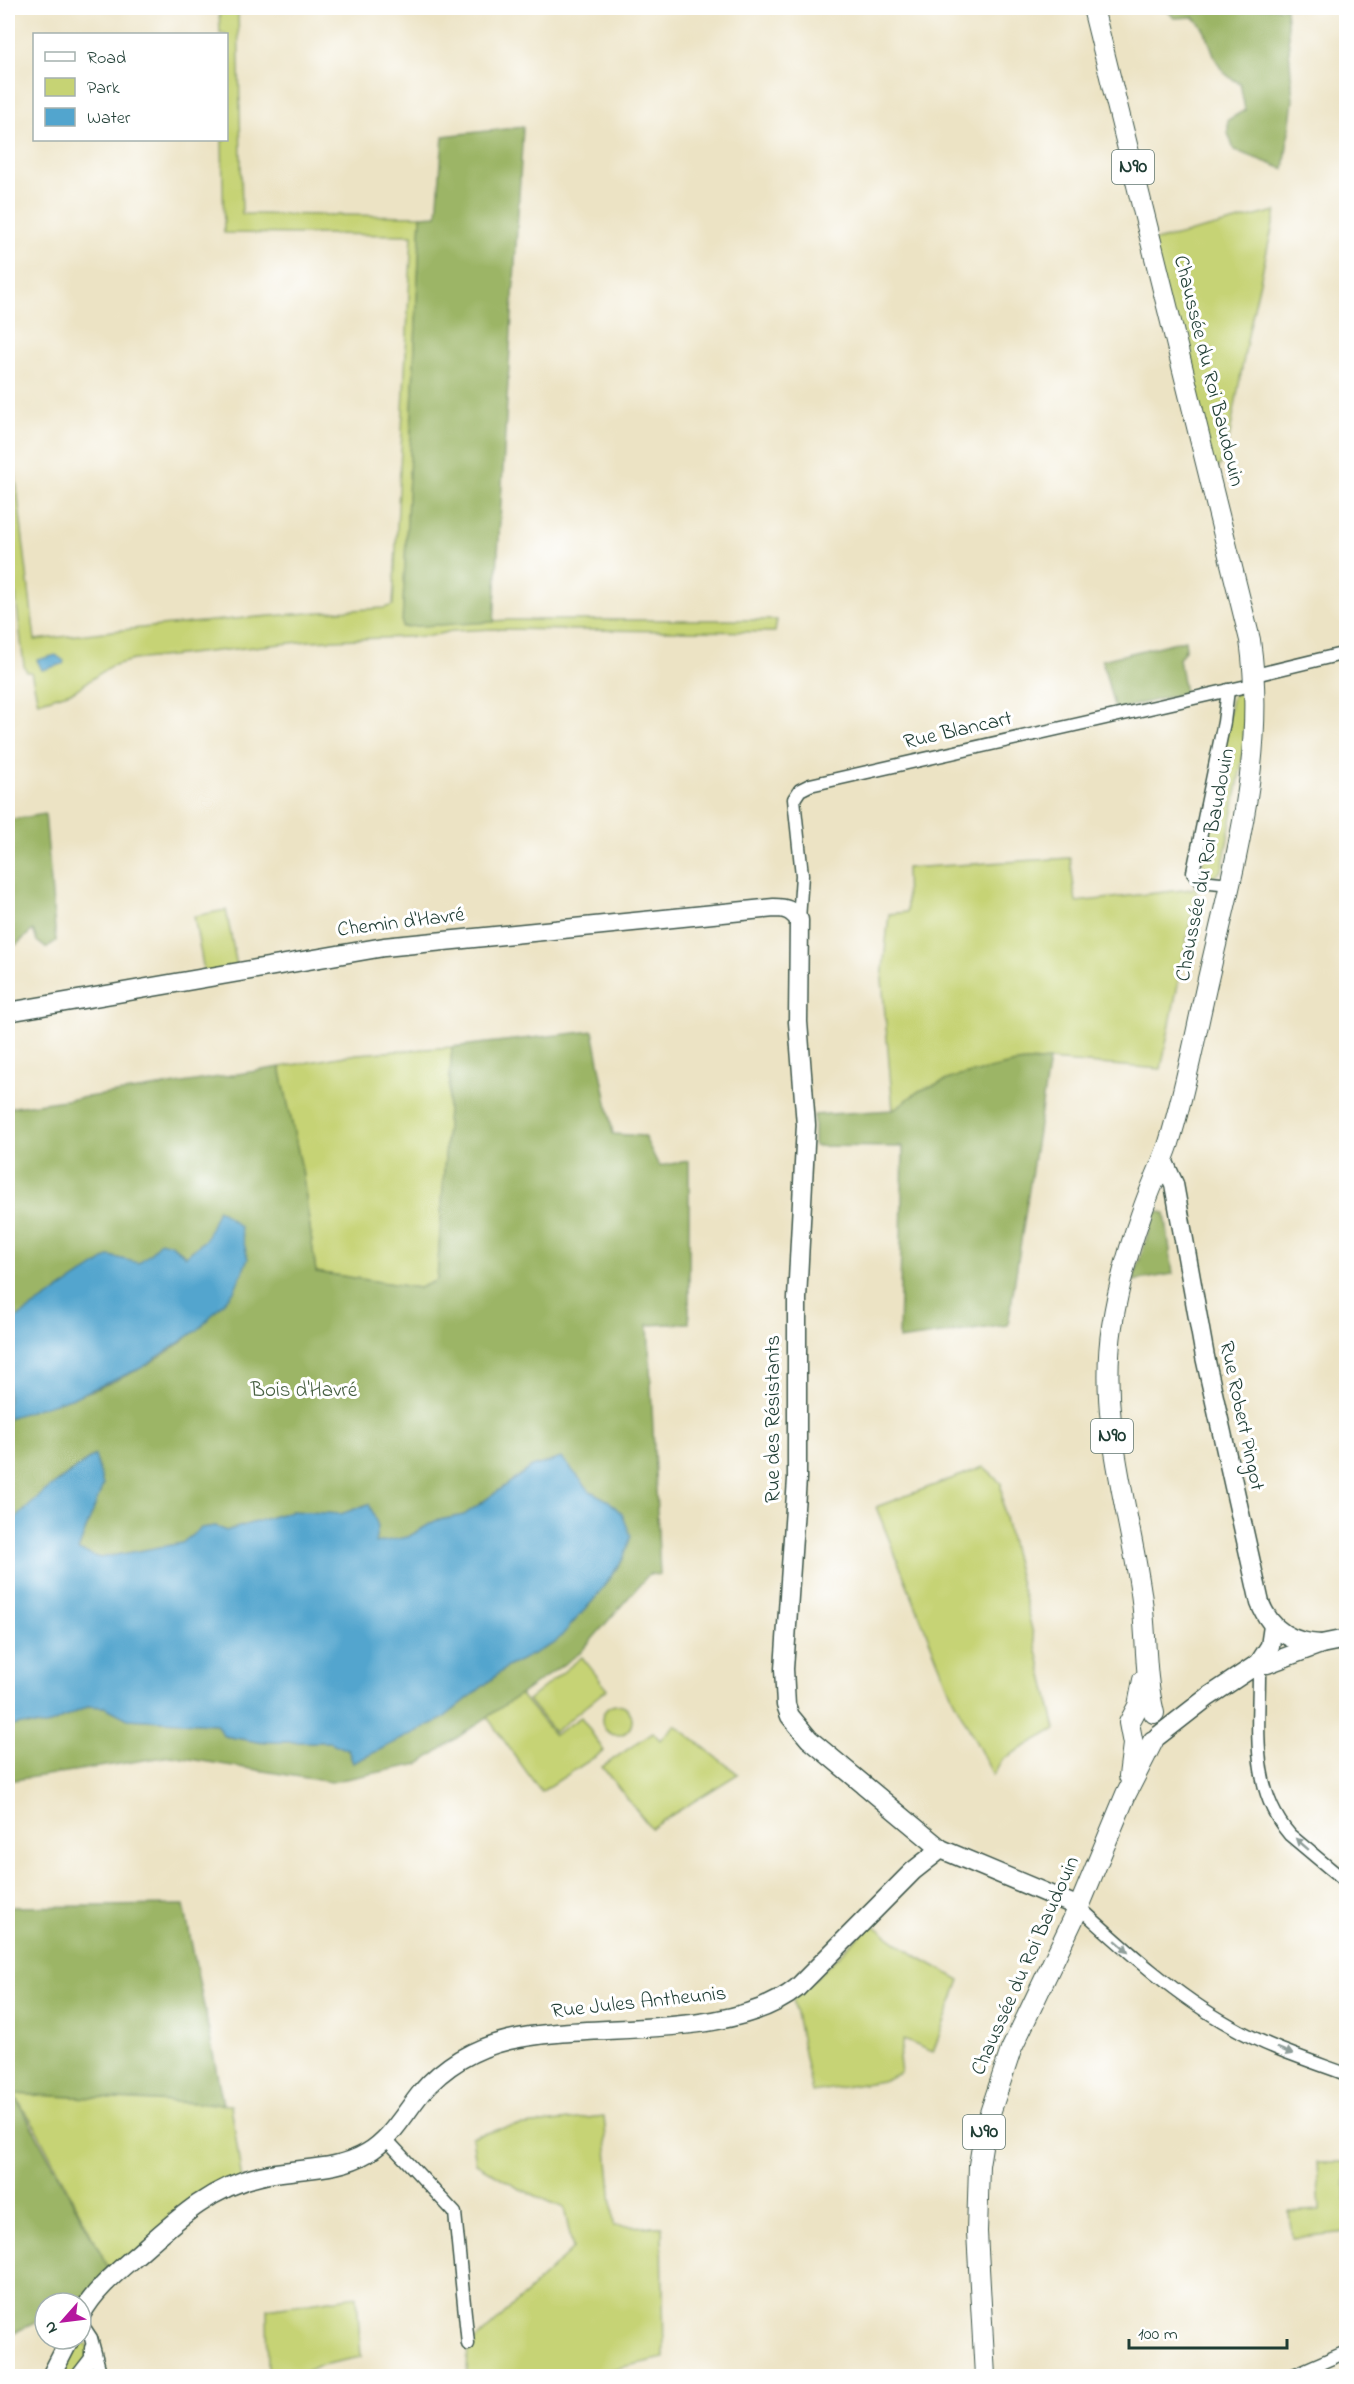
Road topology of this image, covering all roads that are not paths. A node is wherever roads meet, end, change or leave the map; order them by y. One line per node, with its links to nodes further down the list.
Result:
1 (1093, 8): 3 (main road, Chaussée du Roi Baudouin / N90)
2 (1347, 653): 3 (street, Rue Blancart)
3 (1256, 680): 4 (street, Rue Blancart); 5 (main road, Chaussée du Roi Baudouin / N90)
4 (1228, 690): 5 (street); 6 (street, Rue Blancart)
5 (1230, 884): 8 (main road, Chaussée du Roi Baudouin / N90)
6 (799, 920): 7 (street, Chemin d'Havré); 19 (street, Rue des Résistants)
7 (8, 1012)
8 (1163, 1160): 9 (street, Rue Robert Pingot); 12 (main road, Chaussée du Roi Baudouin / N90)
9 (1274, 1626): 11 (street, Rue Robert Pingot); 13 (street)
10 (1347, 1639): 11 (street)
11 (1321, 1644): 13 (street)
12 (1145, 1662): 14 (main road, Chaussée du Roi Baudouin / N90); 16 (main road, Chaussée du Roi Baudouin / N90)
13 (1259, 1664): 15 (street); 20 (street, one-way to 13)
14 (1156, 1714): 15 (street); 16 (main road); 17 (main road)
15 (1184, 1715): 17 (street)
16 (1132, 1727): 17 (main road); 18 (main road, Chaussée du Roi Baudouin / N90)
17 (1156, 1738): 18 (main road, Chaussée du Roi Baudouin / N90)
18 (1126, 1794): 21 (main road, Chaussée du Roi Baudouin / N90)
19 (941, 1850): 21 (street); 23 (street, Rue Jules Antheunis)
20 (1347, 1882)
21 (1078, 1907): 22 (street, one-way to 22); 33 (main road, Chaussée du Roi Baudouin / N90)
22 (1347, 2074)
23 (386, 2139): 24 (street, Rue Jules Antheunis); 25 (street)
24 (93, 2294)
25 (468, 2344)
26 (93, 2346): 32 (street)
27 (64, 2351): 30 (street)
28 (91, 2351): 31 (street)
29 (1347, 2352): 34 (street)
30 (51, 2376)
31 (77, 2376)
32 (101, 2376)
33 (985, 2376)
34 (1292, 2376)

